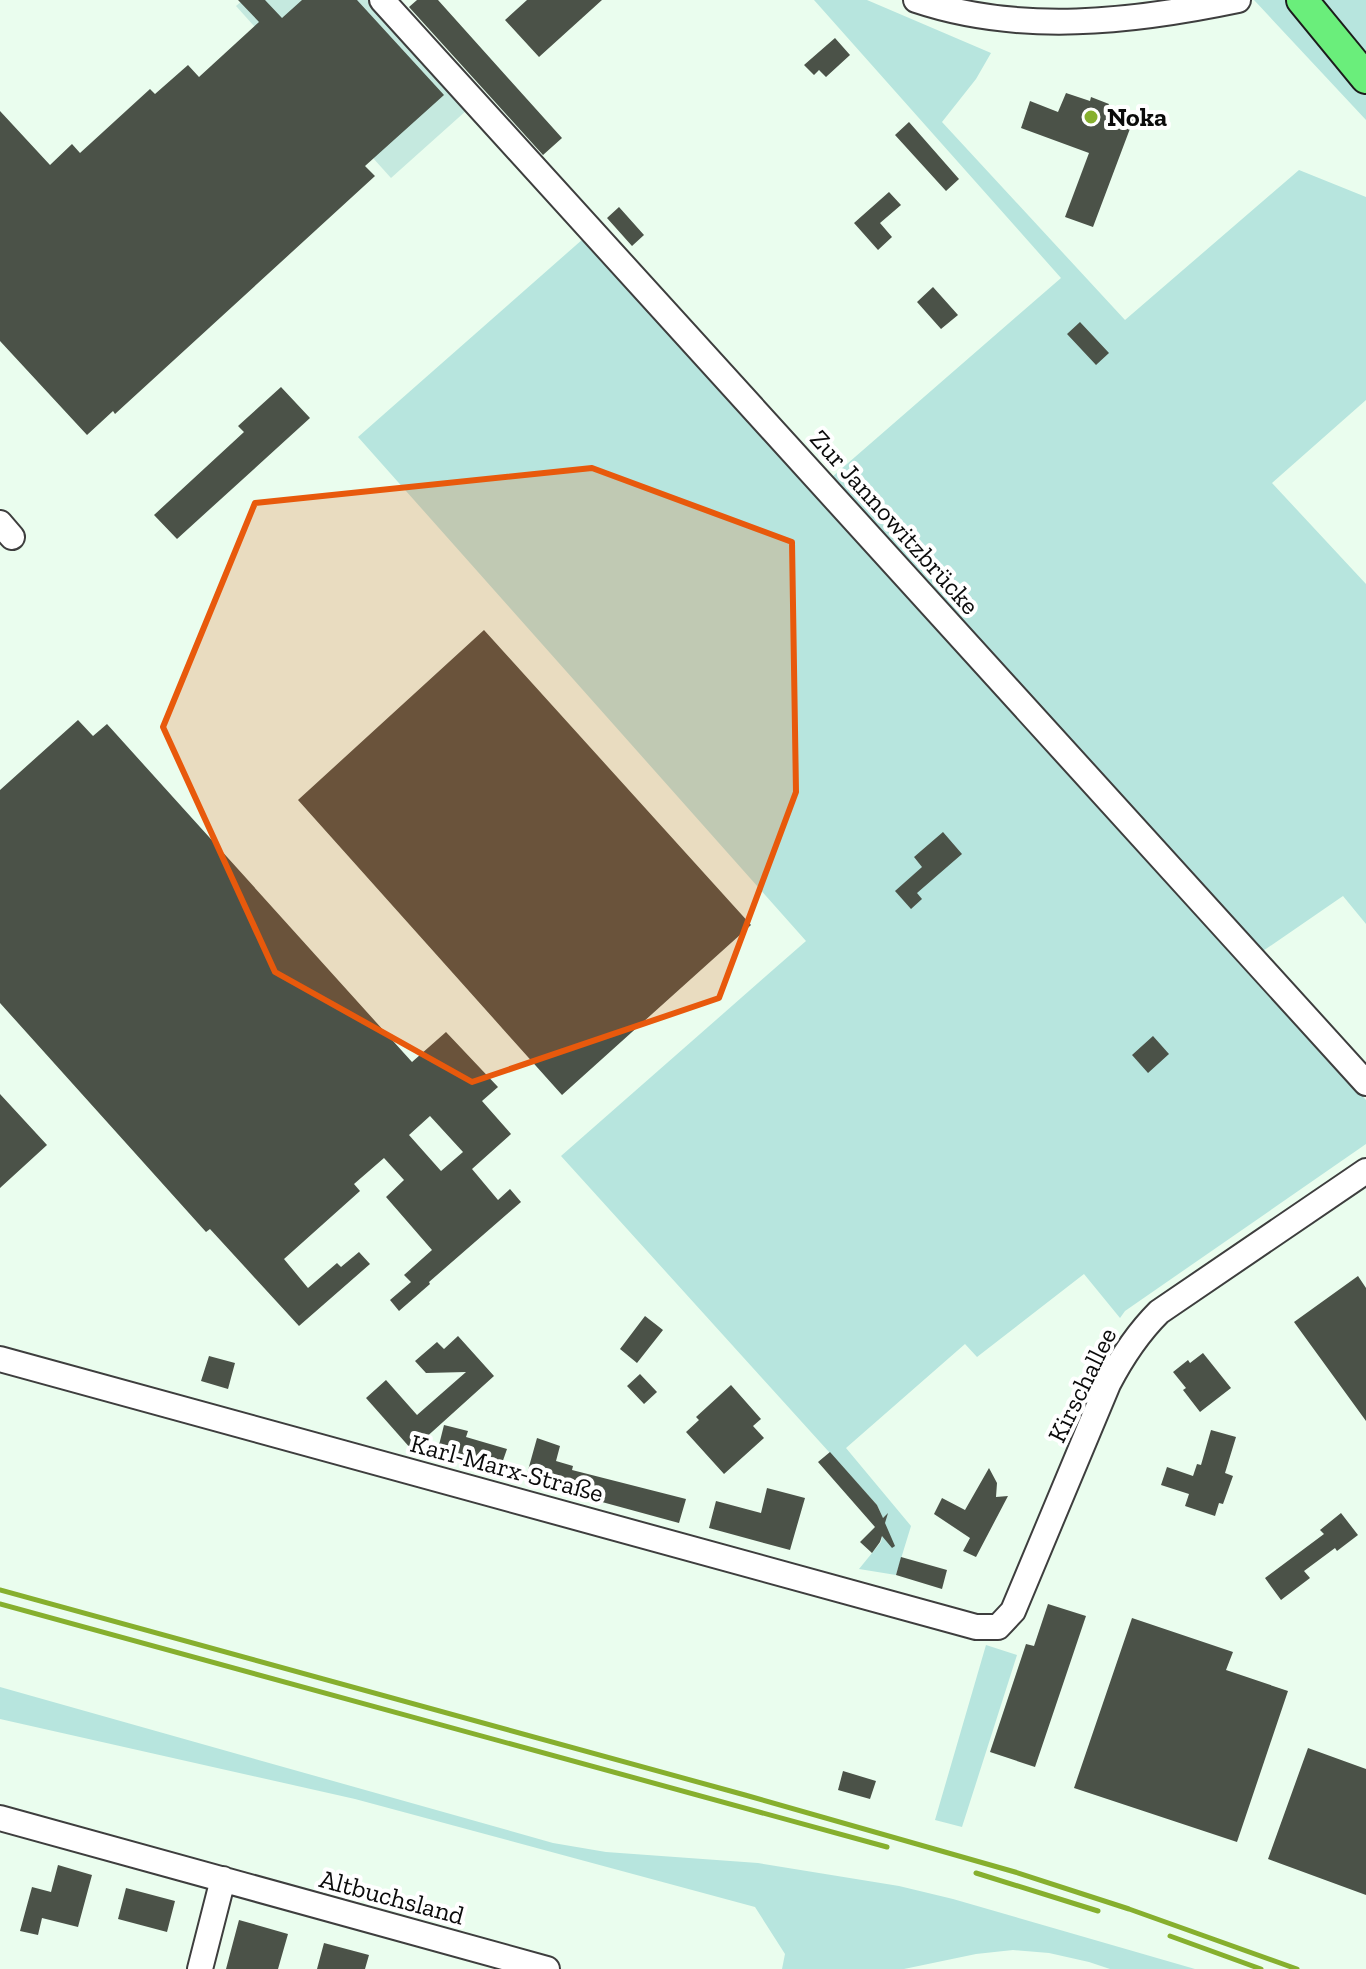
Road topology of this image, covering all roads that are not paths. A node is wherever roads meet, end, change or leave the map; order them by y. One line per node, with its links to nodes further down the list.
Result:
1 (382, 0): 6 (street, Zur Jannowitzbrücke)
2 (916, 0): 3 (street)
3 (1238, 0)
4 (1302, 0): 5 (main road)
5 (1366, 78)
6 (1366, 1083)
7 (1366, 1171): 9 (street, Kirschallee)
8 (0, 1359): 9 (street, Karl-Marx-Straße)
9 (998, 1627)
10 (0, 1818): 11 (street, Altbuchsland)
11 (223, 1879): 12 (street); 13 (street, Altbuchsland)
12 (200, 1969)
13 (547, 1969)

